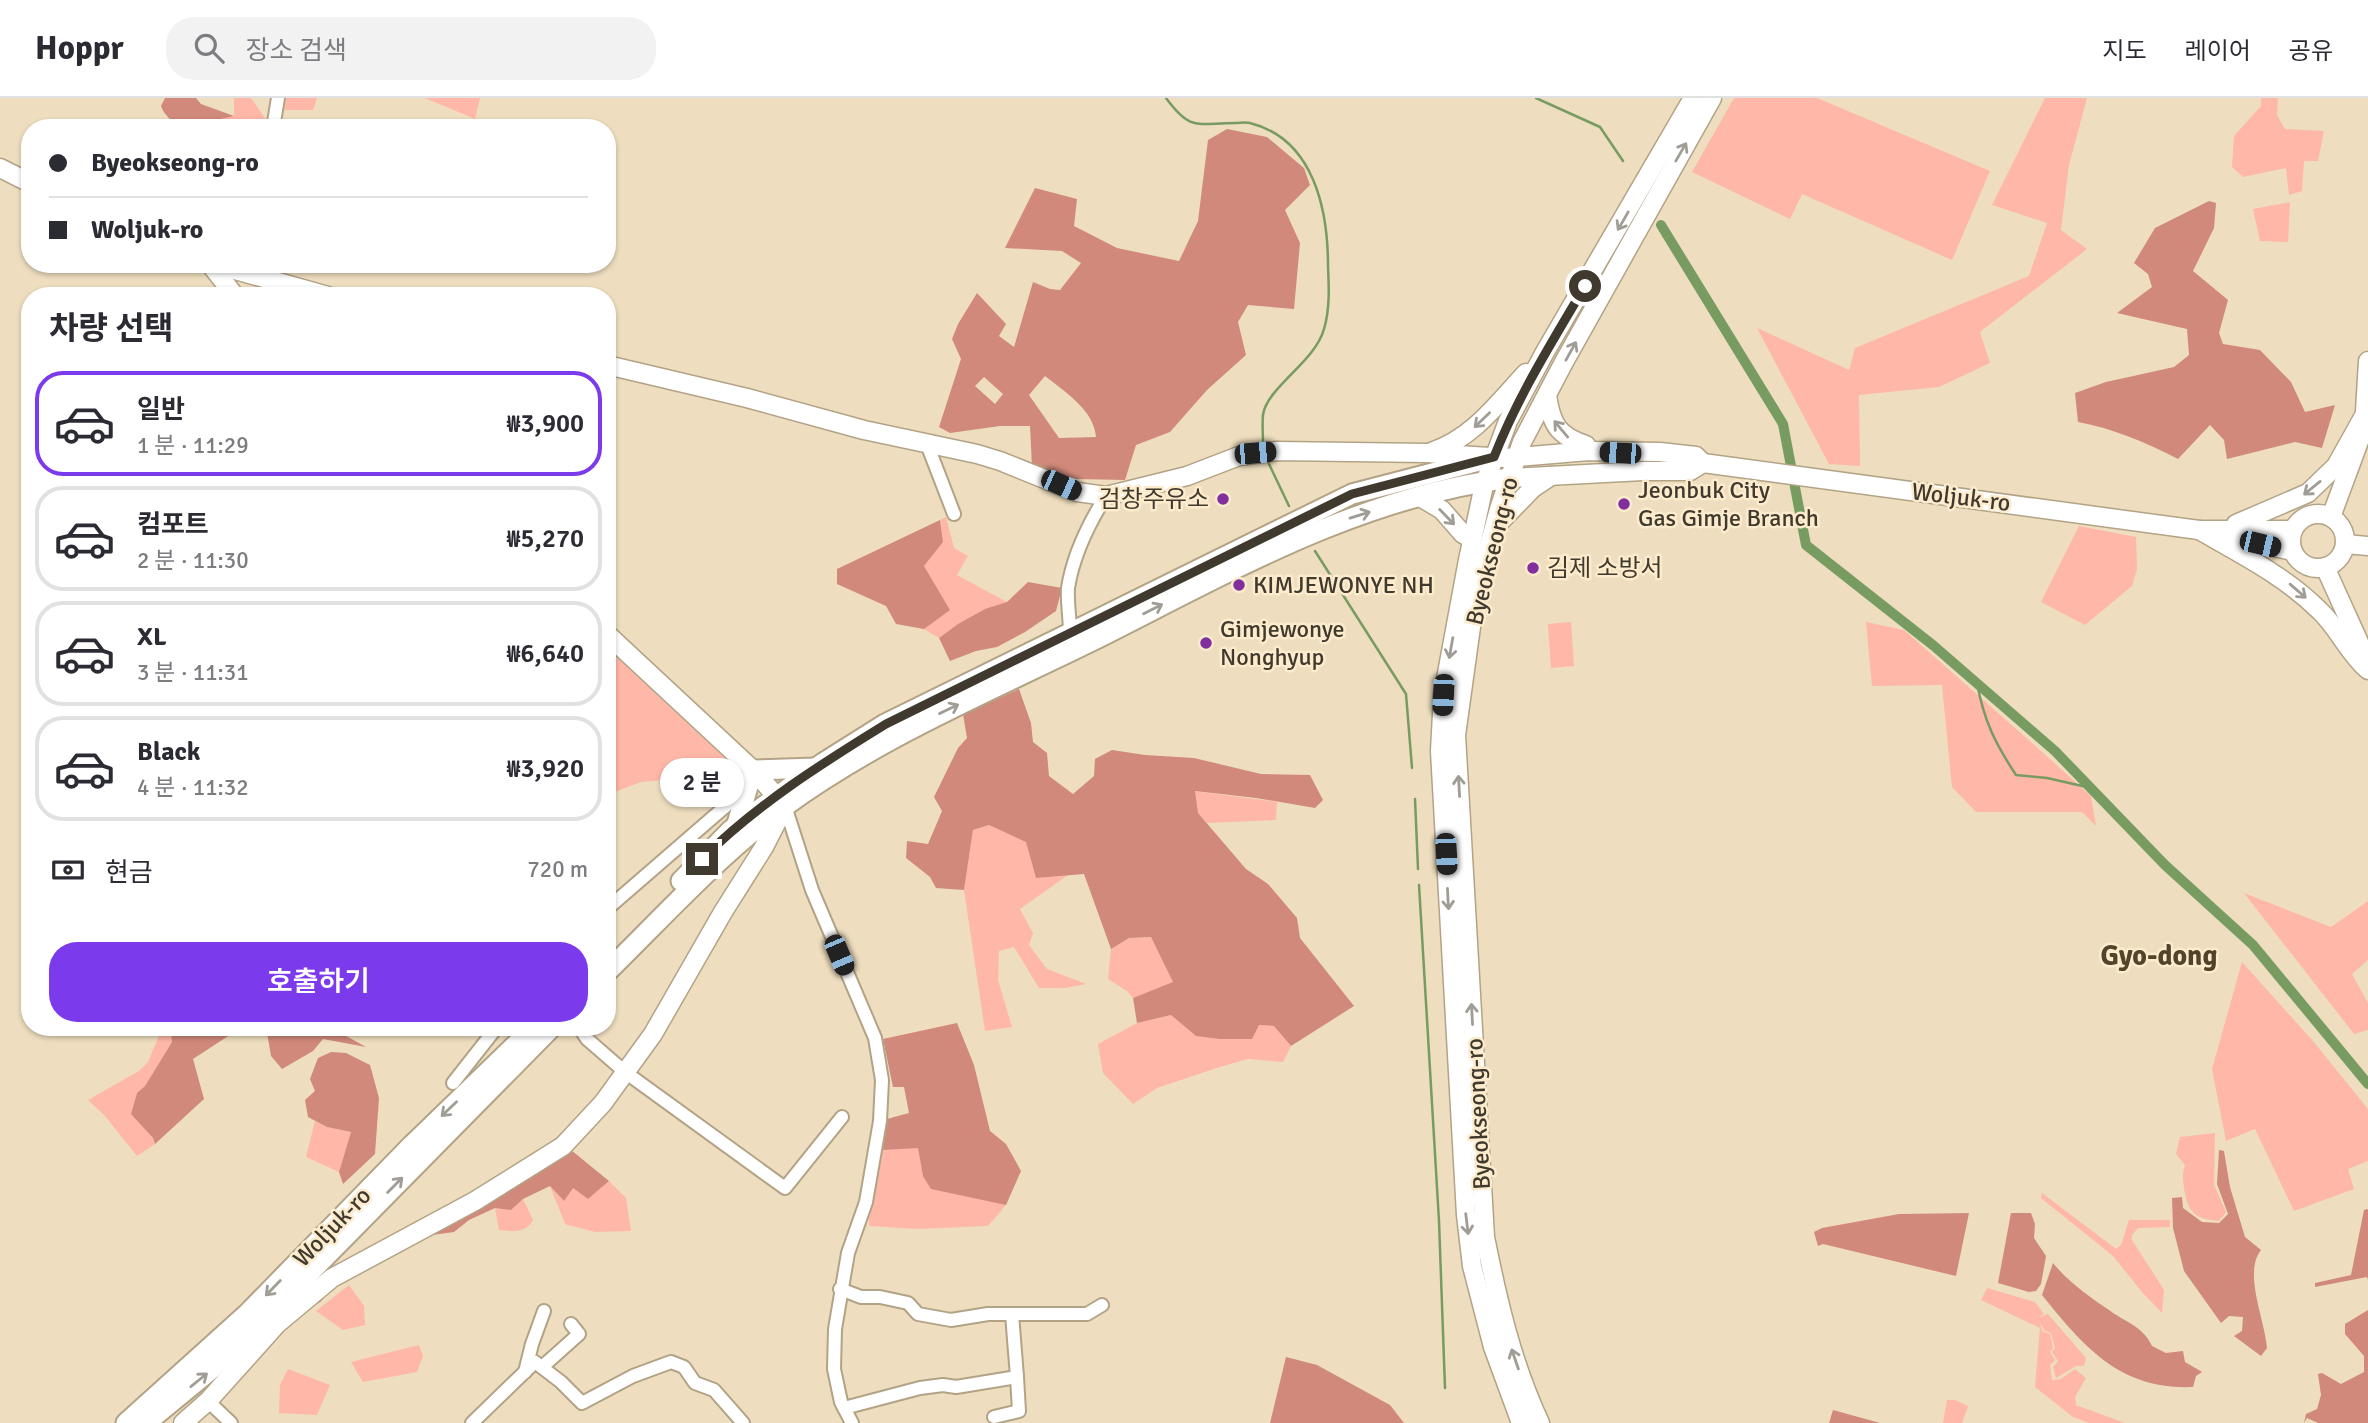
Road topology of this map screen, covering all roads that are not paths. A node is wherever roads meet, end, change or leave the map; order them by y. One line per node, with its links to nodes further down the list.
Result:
1 (278, 98): 4 (street)
2 (1693, 98): 9 (street, Byeokseong-ro, one-way to 9)
3 (1713, 98): 12 (street, Byeokseong-ro, one-way to 3)
4 (274, 119)
5 (0, 168): 6 (street)
6 (21, 178)
7 (260, 273): 8 (street)
8 (301, 287)
9 (1545, 352): 16 (street, one-way to 16); 18 (street, Byeokseong-ro)
10 (2368, 361): 13 (street)
11 (616, 367): 14 (street)
12 (1547, 395): 15 (street, one-way to 12); 17 (street, Byeokseong-ro)
13 (2365, 414): 26 (street); 27 (street, one-way to 27)
14 (927, 443): 23 (street); 25 (street)
15 (1588, 451): 17 (street, Woljuk-ro); 19 (street, Woljuk-ro)
16 (1427, 453): 18 (street); 23 (street)
17 (1517, 456): 18 (street, Woljuk-ro); 21 (street, Byeokseong-ro)
18 (1494, 457): 22 (street, Byeokseong-ro); 36 (main road, Woljuk-ro)
19 (1703, 463): 20 (street, Woljuk-ro); 28 (street, Woljuk-ro)
20 (1552, 476): 21 (street, Woljuk-ro); 30 (street)
21 (1510, 478): 22 (main road, Woljuk-ro); 30 (street, Byeokseong-ro)
22 (1485, 482): 24 (main road, Woljuk-ro); 31 (street, Byeokseong-ro)
23 (1106, 496): 36 (street)
24 (1420, 497): 31 (street, one-way to 31); 42 (main road, Woljuk-ro, one-way to 24)
25 (954, 514)
26 (2331, 517): 29 (street); 32 (street)
27 (2219, 529): 28 (street, Woljuk-ro); 29 (street)
28 (2199, 530): 34 (street); 39 (street, one-way to 39)
29 (2293, 530): 34 (street)
30 (1493, 531): 74 (street, Byeokseong-ro, one-way to 30)
31 (1472, 539): 73 (street, Byeokseong-ro, one-way to 73)
32 (2345, 544): 33 (street); 35 (street)
33 (2368, 546)
34 (2292, 551): 35 (street)
35 (2325, 567): 38 (street)
36 (1070, 633): 41 (main road, Woljuk-ro)
37 (616, 642): 40 (street)
38 (2368, 662)
39 (2368, 670)
40 (749, 766): 41 (main road); 42 (street); 43 (main road); 44 (street)
41 (816, 768): 42 (main road, Woljuk-ro)
42 (781, 802): 43 (main road, Woljuk-ro); 46 (main road, Woljuk-ro); 51 (street); 54 (street)
43 (736, 827): 45 (main road, Woljuk-ro)
44 (616, 901)
45 (616, 946)
46 (616, 963)
47 (490, 1036): 52 (street)
48 (525, 1036): 67 (main road, Woljuk-ro, one-way to 67)
49 (543, 1036): 59 (main road, Woljuk-ro, one-way to 49)
50 (585, 1036): 51 (street)
51 (625, 1072): 53 (street); 55 (street)
52 (453, 1083)
53 (842, 1117)
54 (840, 1289): 58 (street); 65 (street)
55 (313, 1293): 59 (main road); 64 (street)
56 (1102, 1305): 58 (street)
57 (544, 1311): 62 (street)
58 (1012, 1314): 63 (street)
59 (268, 1315): 67 (main road, Woljuk-ro, one-way to 59)
60 (571, 1324): 61 (street)
61 (542, 1367): 62 (street); 71 (street)
62 (525, 1373): 70 (street)
63 (1017, 1377): 65 (street); 66 (street)
64 (208, 1401): 68 (street); 69 (street)
65 (844, 1408): 72 (street)
66 (995, 1417)
67 (132, 1421)
68 (183, 1423)
69 (231, 1423)
70 (472, 1423)
71 (743, 1423)
72 (852, 1423)
73 (1521, 1423)
74 (1540, 1423)

